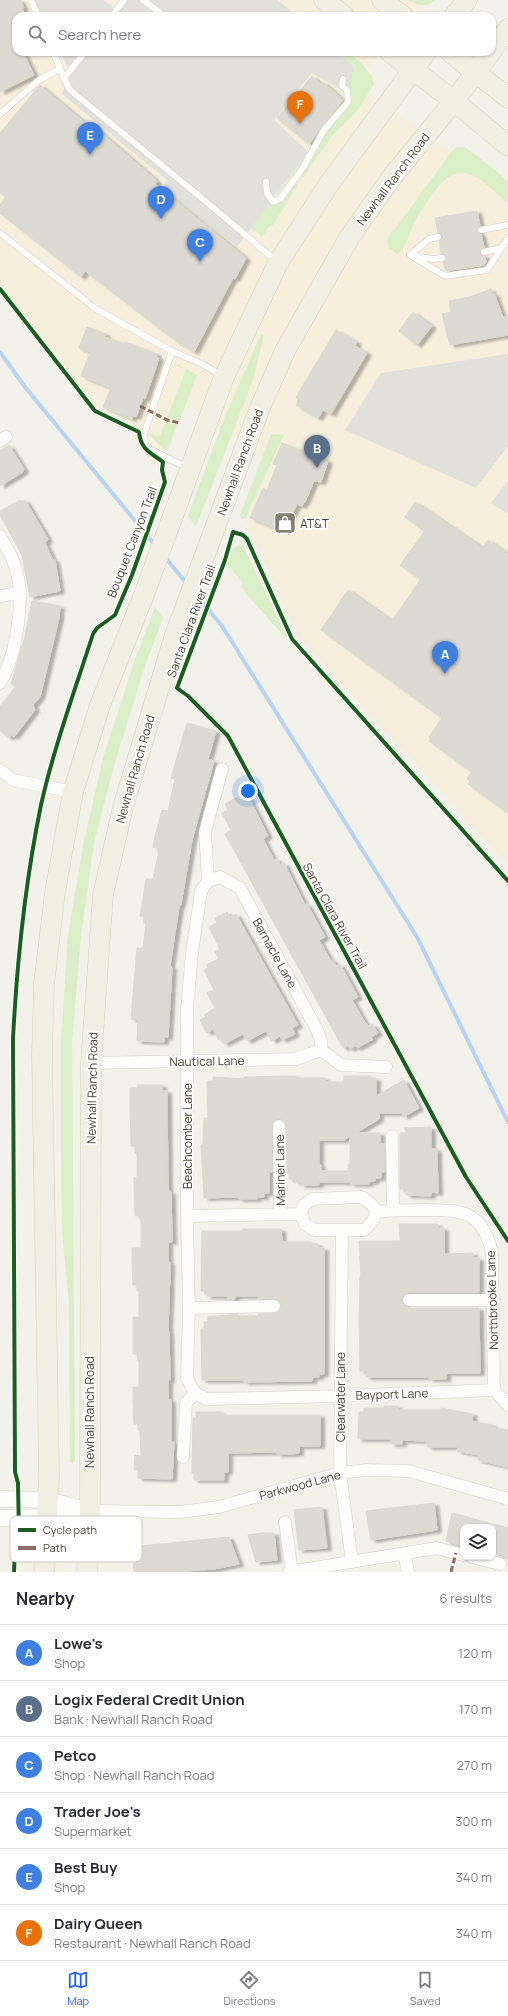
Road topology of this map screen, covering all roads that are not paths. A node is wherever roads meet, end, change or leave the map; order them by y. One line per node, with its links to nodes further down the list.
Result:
1 (31, 0): 7 (lane)
2 (125, 0): 8 (lane)
3 (143, 0): 9 (lane)
4 (324, 0): 10 (main road)
5 (382, 0): 11 (main road)
6 (467, 0): 12 (main road)
7 (36, 12)
8 (115, 12)
9 (159, 12)
10 (339, 12)
11 (398, 12)
12 (457, 12)
13 (508, 29): 14 (main road, Newhall Ranch Road)
14 (496, 45)
15 (55, 56): 21 (lane)
16 (81, 56): 24 (lane)
17 (395, 56): 22 (main road)
18 (423, 56): 22 (main road)
19 (455, 56): 23 (main road)
20 (488, 56): 23 (main road, Newhall Ranch Road)
21 (60, 69): 24 (lane); 28 (lane)
22 (412, 70): 27 (main road); 40 (main road)
23 (477, 72): 26 (main road); 27 (main road, Newhall Ranch Road)
24 (64, 78): 40 (lane)
25 (343, 79): 30 (lane)
26 (508, 98)
27 (454, 101): 29 (main road); 54 (main road, Newhall Ranch Road)
28 (0, 114)
29 (508, 146)
30 (266, 182)
31 (508, 225): 32 (lane)
32 (481, 230)
33 (0, 233): 41 (lane)
34 (438, 237): 38 (lane)
35 (508, 238): 36 (lane)
36 (501, 248): 37 (lane); 38 (lane)
37 (484, 252)
38 (410, 255): 39 (lane)
39 (442, 258)
40 (278, 264): 42 (main road)
41 (172, 351): 42 (lane); 43 (lane)
42 (224, 377): 43 (main road)
43 (189, 469): 50 (main road)
44 (0, 536): 45 (street)
45 (20, 594): 46 (street); 47 (street)
46 (0, 596)
47 (0, 683)
48 (222, 769): 51 (street)
49 (0, 770): 50 (street)
50 (73, 792): 76 (main road)
51 (208, 881): 52 (street, Barnacle Lane); 53 (street, Beachcomber Lane)
52 (321, 1050): 53 (street, Nautical Lane); 55 (street)
53 (187, 1061): 54 (street, Nautical Lane); 62 (street, Beachcomber Lane)
54 (91, 1063): 77 (main road, Newhall Ranch Road)
55 (386, 1067)
56 (280, 1126): 60 (street, Mariner Lane)
57 (392, 1136): 58 (street)
58 (394, 1210): 59 (street, Northbrooke Lane); 65 (street, Northbrooke Lane)
59 (376, 1212): 61 (street); 63 (street)
60 (280, 1214): 61 (street); 62 (street)
61 (301, 1214): 63 (street)
62 (187, 1216): 67 (street, Beachcomber Lane)
63 (342, 1231): 70 (street, Clearwater Lane)
64 (409, 1300): 65 (street)
65 (494, 1300): 68 (street, Northbrooke Lane)
66 (274, 1306): 67 (street)
67 (189, 1308): 69 (street, Beachcomber Lane)
68 (494, 1390): 70 (street, Bayport Lane); 71 (street)
69 (195, 1393): 70 (street, Bayport Lane); 72 (street)
70 (340, 1396): 73 (street, Clearwater Lane)
71 (508, 1405)
72 (182, 1457)
73 (340, 1473): 74 (street, Parkwood Lane); 77 (street, Parkwood Lane); 87 (street, Clearwater Lane)
74 (508, 1499)
75 (0, 1500): 76 (street)
76 (48, 1508): 77 (street); 78 (main road); 80 (street)
77 (90, 1511): 79 (main road, Newhall Ranch Road)
78 (48, 1516)
79 (90, 1516)
80 (0, 1518)
81 (285, 1522): 91 (street)
82 (404, 1553): 83 (street); 87 (street); 92 (street)
83 (460, 1554)
84 (484, 1560): 88 (street)
85 (45, 1562): 89 (main road)
86 (87, 1562): 90 (main road, Newhall Ranch Road)
87 (352, 1562): 91 (street)
88 (500, 1564)
89 (44, 1572)
90 (87, 1572)
91 (290, 1572)
92 (408, 1572)

